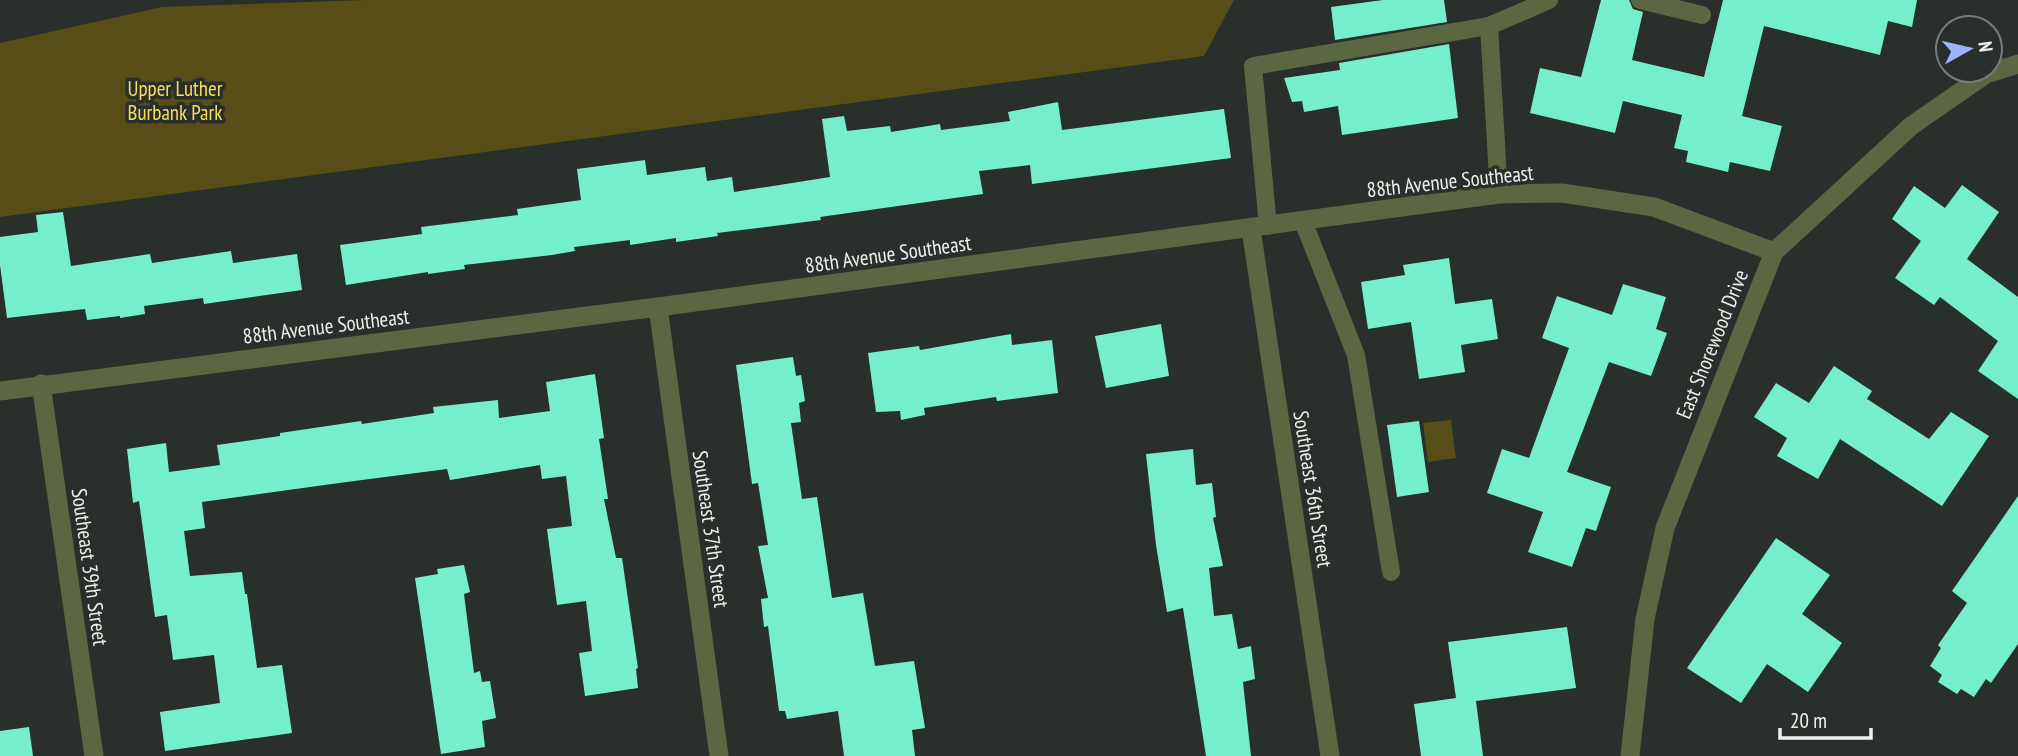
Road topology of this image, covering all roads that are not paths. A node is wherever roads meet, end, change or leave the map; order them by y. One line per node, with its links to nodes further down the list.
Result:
1 (1549, 0): 4 (lane)
2 (1640, 0): 3 (lane)
3 (1702, 15)
4 (1489, 26): 6 (lane); 8 (lane, Southeast 36th Street)
5 (2018, 64): 9 (street, East Shorewood Drive)
6 (1499, 194): 7 (street, 88th Avenue Southeast); 9 (street, 88th Avenue Southeast)
7 (1303, 222): 8 (street, 88th Avenue Southeast); 13 (lane)
8 (1259, 228): 10 (street, 88th Avenue Southeast); 16 (street, Southeast 36th Street)
9 (1774, 252): 17 (street, East Shorewood Drive)
10 (658, 307): 11 (street, 88th Avenue Southeast); 15 (street, Southeast 37th Street)
11 (41, 384): 12 (street, 88th Avenue Southeast); 14 (street, Southeast 39th Street)
12 (0, 391)
13 (1391, 572)
14 (94, 756)
15 (719, 756)
16 (1330, 756)
17 (1630, 756)

